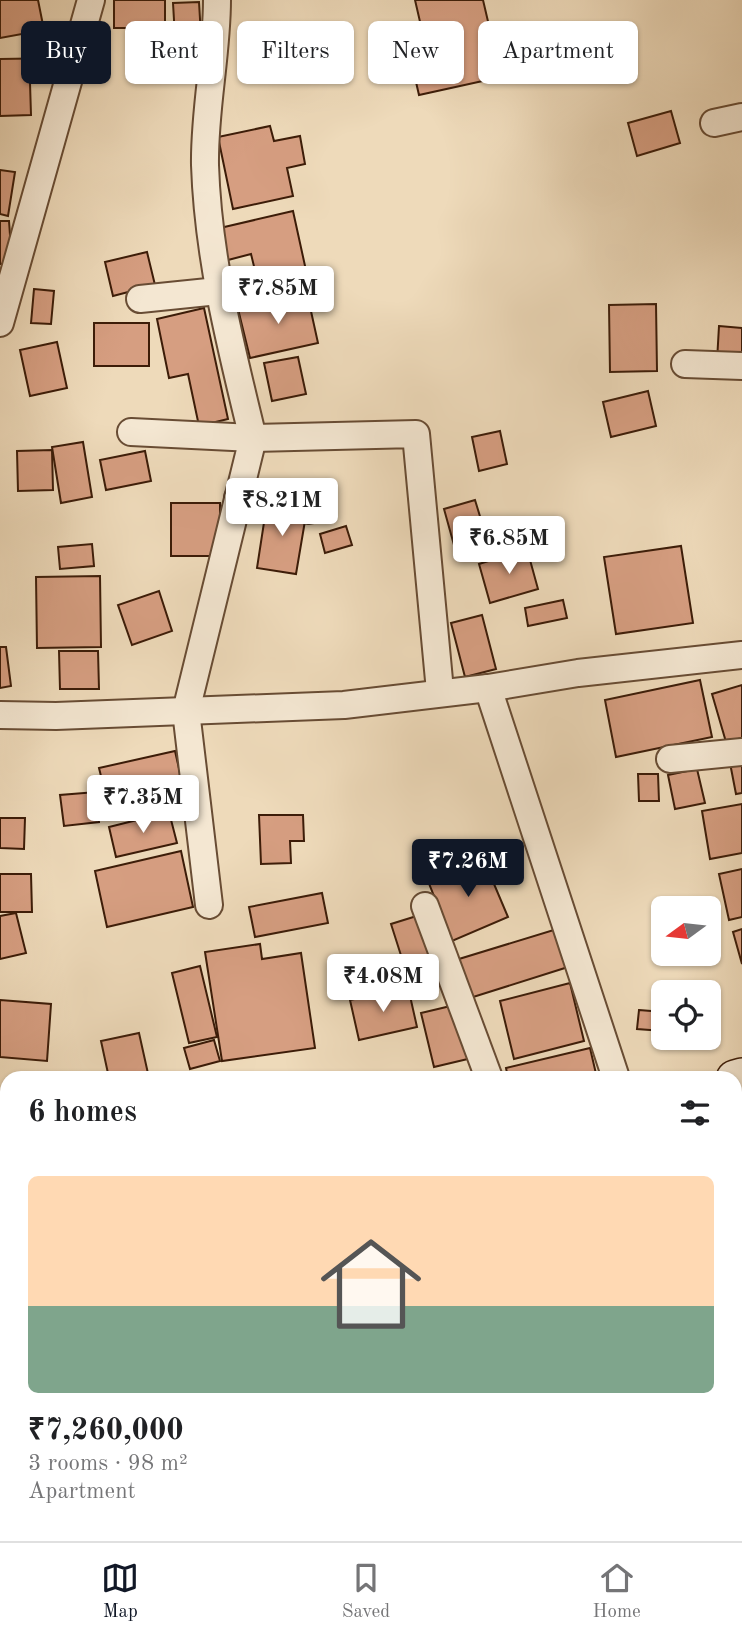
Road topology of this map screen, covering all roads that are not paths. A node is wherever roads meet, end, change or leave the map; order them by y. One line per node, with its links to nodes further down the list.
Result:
1 (91, 0): 7 (street)
2 (217, 0): 5 (street)
3 (742, 117): 4 (street)
4 (714, 123)
5 (218, 291): 6 (street); 11 (street)
6 (140, 299)
7 (0, 323)
8 (685, 364): 9 (street)
9 (742, 366)
10 (131, 432): 11 (street)
11 (253, 438): 12 (street); 16 (street)
12 (238, 498): 13 (street); 17 (street)
13 (309, 510)
14 (742, 655): 15 (street)
15 (488, 688): 16 (street); 24 (street)
16 (440, 691): 17 (street)
17 (186, 710): 18 (street); 21 (street)
18 (0, 715)
19 (742, 752): 20 (street)
20 (670, 760)
21 (209, 905)
22 (425, 906): 23 (street)
23 (486, 1071)
24 (614, 1071)

